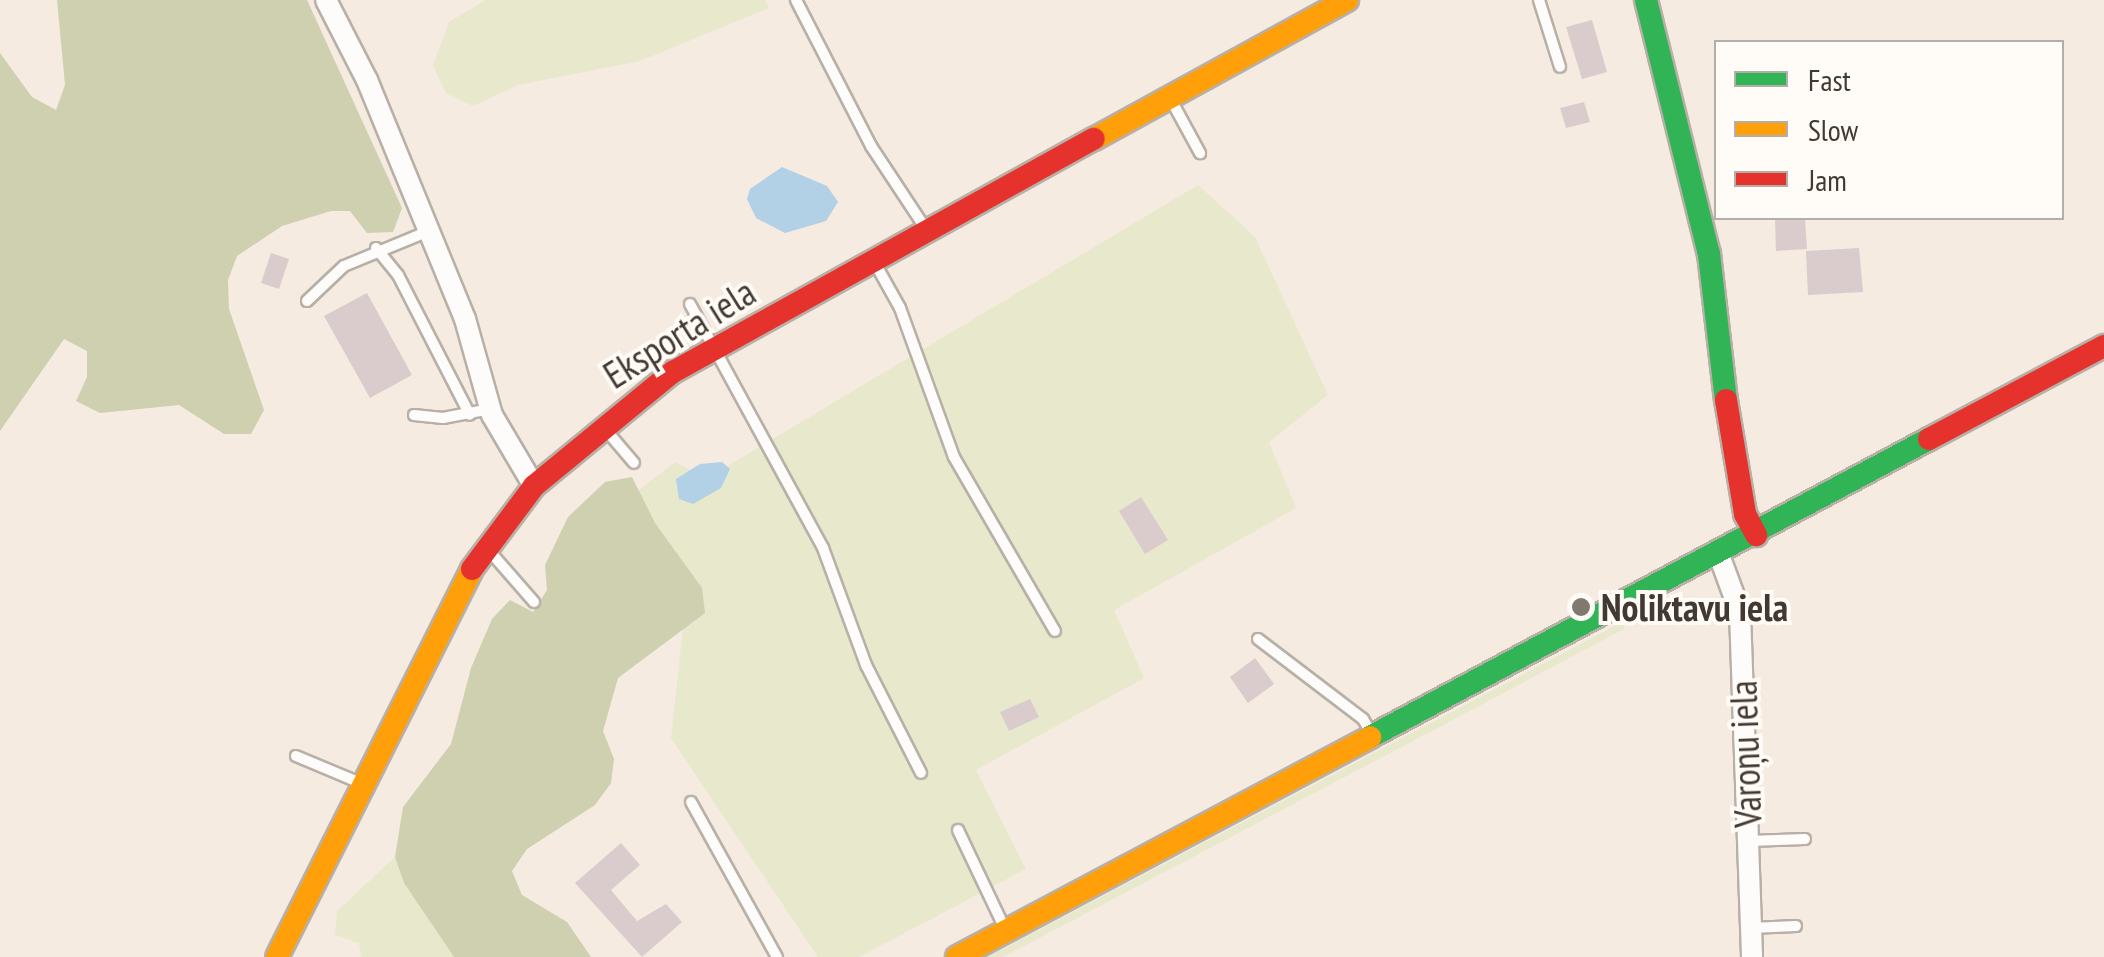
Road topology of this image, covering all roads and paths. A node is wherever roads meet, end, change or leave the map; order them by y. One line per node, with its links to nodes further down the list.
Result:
1 (326, 0): 10 (street)
2 (796, 0): 9 (lane)
3 (1347, 0): 7 (street, Eksporta iela)
4 (1539, 0): 6 (lane)
5 (1646, 0): 22 (street)
6 (1560, 67)
7 (1170, 97): 8 (lane); 9 (street, Eksporta iela)
8 (1200, 153)
9 (927, 230): 12 (street, Eksporta iela)
10 (429, 231): 11 (lane); 17 (street)
11 (376, 248): 13 (lane); 17 (lane)
12 (873, 260): 16 (street, Eksporta iela); 26 (lane)
13 (308, 301)
14 (690, 304): 16 (lane)
15 (2104, 346): 22 (street)
16 (714, 348): 19 (street, Eksporta iela); 30 (lane)
17 (480, 412): 18 (lane); 21 (street)
18 (414, 415)
19 (602, 425): 20 (lane); 21 (street, Eksporta iela)
20 (634, 463)
21 (534, 486): 23 (street, Eksporta iela)
22 (1756, 535): 24 (street)
23 (485, 547): 25 (lane); 31 (street, Eksporta iela)
24 (1719, 555): 28 (street); 35 (street, Varoņu iela)
25 (534, 602)
26 (1055, 631)
27 (1258, 640): 28 (lane)
28 (1373, 738): 38 (street)
29 (296, 756): 31 (lane)
30 (922, 774)
31 (359, 782): 39 (street, Eksporta iela)
32 (691, 802): 40 (lane)
33 (958, 830): 38 (lane)
34 (1805, 838): 35 (lane)
35 (1748, 841): 37 (street, Varoņu iela)
36 (1796, 926): 37 (lane)
37 (1751, 928): 42 (street, Varoņu iela)
38 (1006, 932): 41 (street)
39 (277, 957)
40 (777, 957)
41 (957, 957)
42 (1752, 957)

